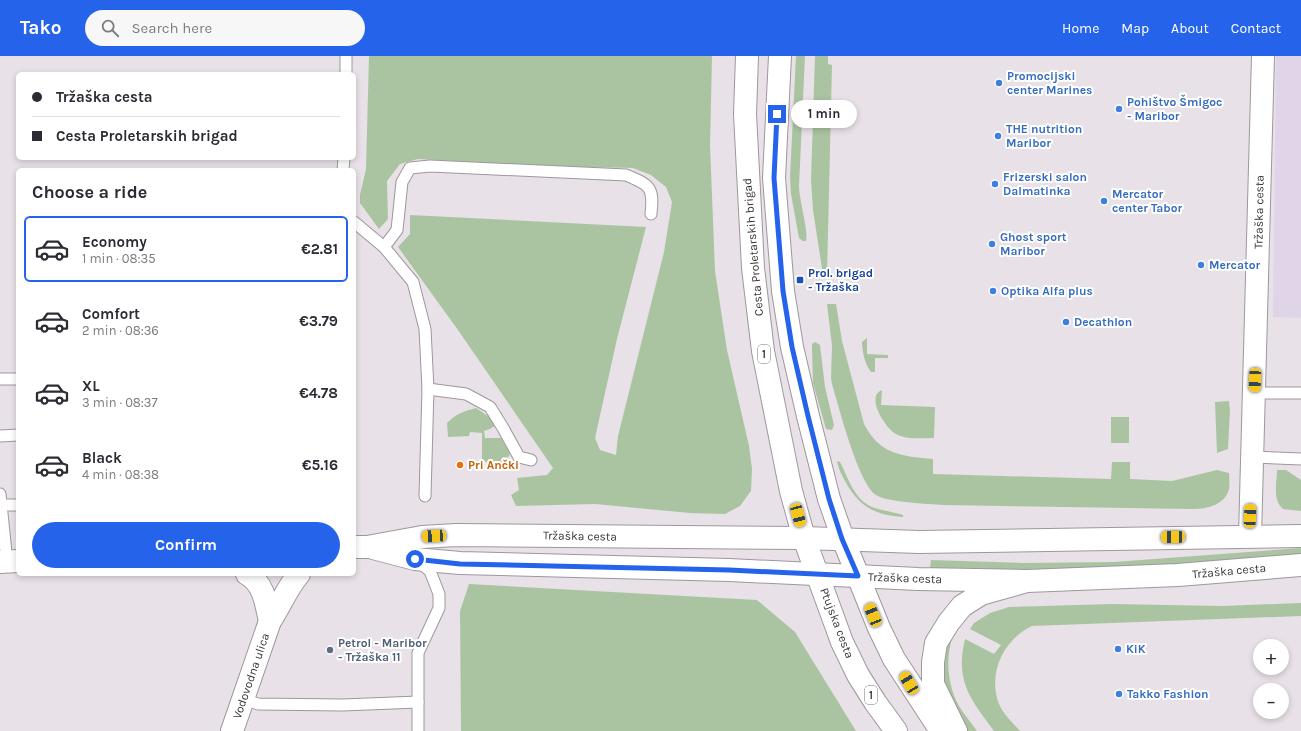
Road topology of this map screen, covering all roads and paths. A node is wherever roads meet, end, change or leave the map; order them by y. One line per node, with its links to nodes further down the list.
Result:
1 (346, 56): 5 (lane)
2 (747, 56): 24 (main road, Cesta Proletarskih brigad / 1)
3 (780, 56): 25 (main road)
4 (1263, 56): 12 (main road, Tržaška cesta)
5 (346, 72)
6 (652, 214): 8 (lane)
7 (356, 224): 8 (lane)
8 (384, 246): 11 (lane)
9 (0, 379): 10 (lane)
10 (16, 379)
11 (428, 389): 18 (lane); 19 (lane)
12 (1254, 393): 13 (lane); 16 (main road, Tržaška cesta)
13 (1301, 393)
14 (16, 435): 15 (lane)
15 (0, 436)
16 (1253, 457): 17 (lane); 22 (main road, Tržaška cesta)
17 (1301, 459)
18 (531, 460)
19 (425, 496)
20 (1, 500): 21 (lane); 28 (lane)
21 (16, 504)
22 (1250, 536): 23 (main road, Tržaška cesta); 25 (main road, Tržaška cesta)
23 (1301, 536)
24 (804, 538): 25 (main road, Tržaška cesta); 26 (main road, Tržaška cesta); 31 (main road, Cesta Proletarskih brigad / 1)
25 (842, 539): 34 (main road)
26 (360, 547): 27 (main road, Tržaška cesta)
27 (415, 559): 31 (main road, Tržaška cesta); 39 (lane)
28 (8, 562)
29 (1301, 565): 30 (main road, Tržaška cesta)
30 (1272, 567): 35 (lane); 36 (main road, Tržaška cesta)
31 (818, 575): 34 (main road, Tržaška cesta); 40 (main road, Ptujska cesta / 1)
32 (252, 576): 37 (main road)
33 (298, 576): 37 (main road, Vodovodna ulica)
34 (858, 576): 36 (main road, Tržaška cesta); 45 (main road)
35 (1301, 576)
36 (1027, 581): 46 (main road)
37 (270, 621): 38 (main road, Vodovodna ulica)
38 (244, 698): 39 (lane); 41 (main road, Vodovodna ulica)
39 (418, 702): 42 (lane)
40 (879, 708): 43 (lane); 44 (main road, Ptujska cesta / 1)
41 (232, 731)
42 (418, 731)
43 (886, 731)
44 (896, 731)
45 (941, 731)
46 (956, 731)

